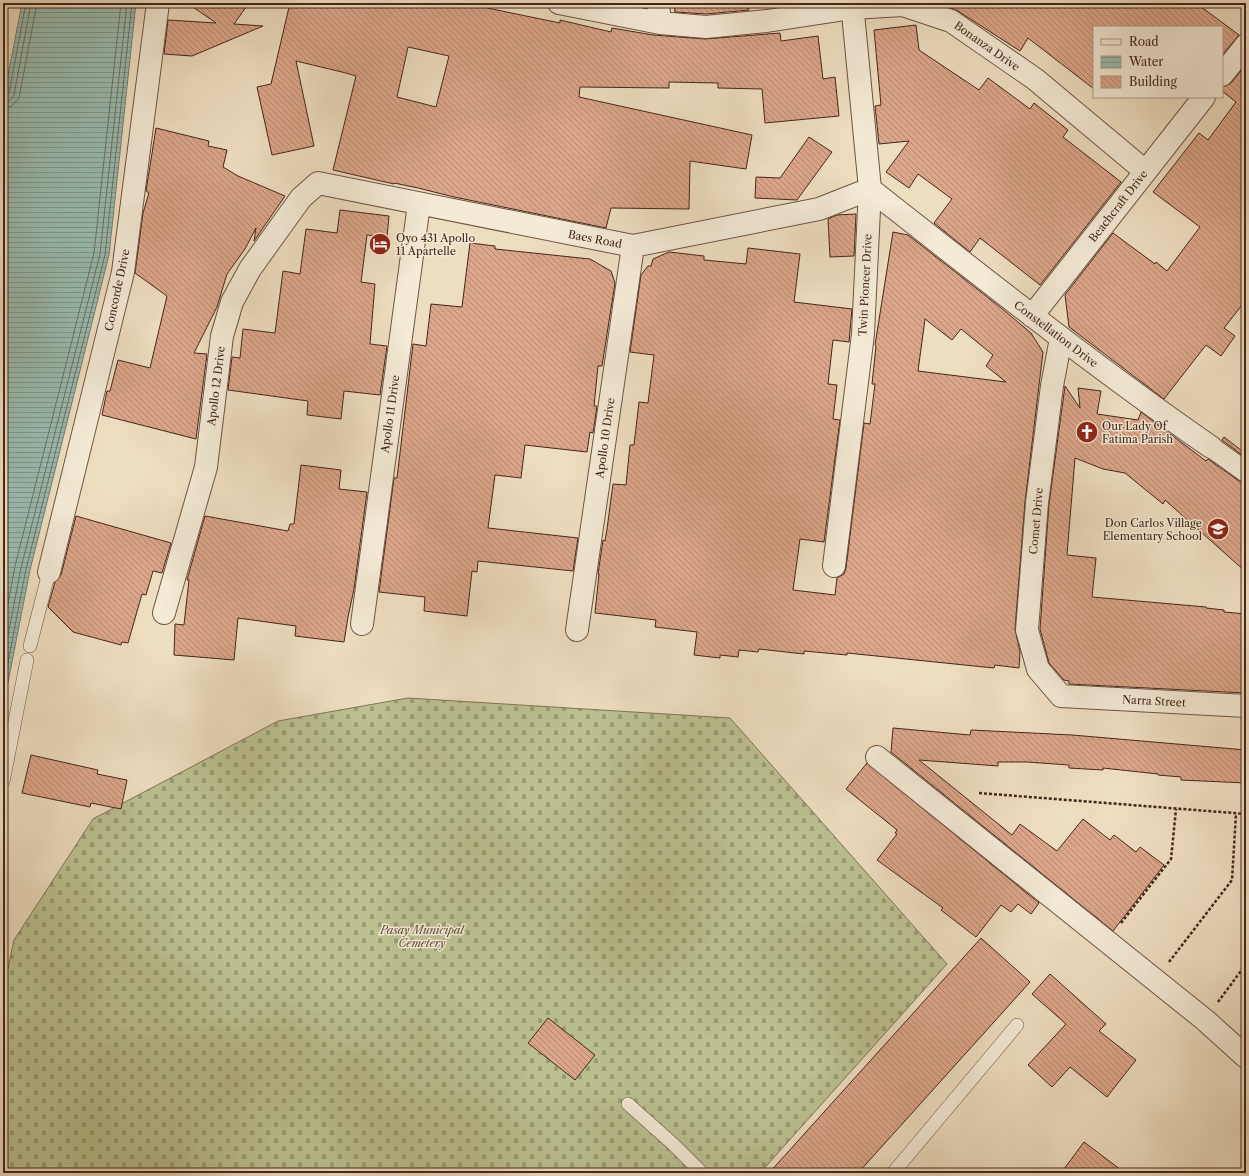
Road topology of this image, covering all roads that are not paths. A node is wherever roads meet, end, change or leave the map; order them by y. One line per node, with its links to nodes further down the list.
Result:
1 (158, 3): 18 (street, Concorde Drive)
2 (559, 3): 4 (street, Bonanza Drive)
3 (852, 6): 4 (street, Bonanza Drive); 8 (street, Bonanza Drive); 10 (street, Twin Pioneer Drive)
4 (659, 13)
5 (1246, 44): 6 (street)
6 (1223, 74)
7 (1203, 98): 8 (street, Beachcraft Drive)
8 (1145, 171): 13 (street, Beachcraft Drive)
9 (318, 183): 11 (street, Baes Road); 19 (street, Apollo 12 Drive)
10 (870, 189): 12 (street, Baes Road); 13 (street, Constellation Drive); 17 (street, Twin Pioneer Drive)
11 (419, 204): 12 (street, Baes Road); 20 (street, Apollo 11 Drive)
12 (633, 246): 21 (street, Apollo 10 Drive)
13 (1032, 316): 14 (street, Constellation Drive)
14 (1061, 338): 15 (street, Constellation Drive); 24 (street, Comet Drive)
15 (1211, 447): 16 (street, Constellation Drive)
16 (1246, 472)
17 (834, 566)
18 (49, 572): 22 (lane)
19 (164, 613)
20 (362, 624)
21 (577, 630)
22 (30, 646)
23 (27, 660): 27 (lane)
24 (1061, 696): 25 (street, Narra Street)
25 (1246, 706)
26 (877, 757): 29 (street)
27 (3, 782)
28 (1017, 1025): 32 (lane)
29 (1246, 1057)
30 (628, 1104): 31 (lane)
31 (702, 1173)
32 (893, 1173)

